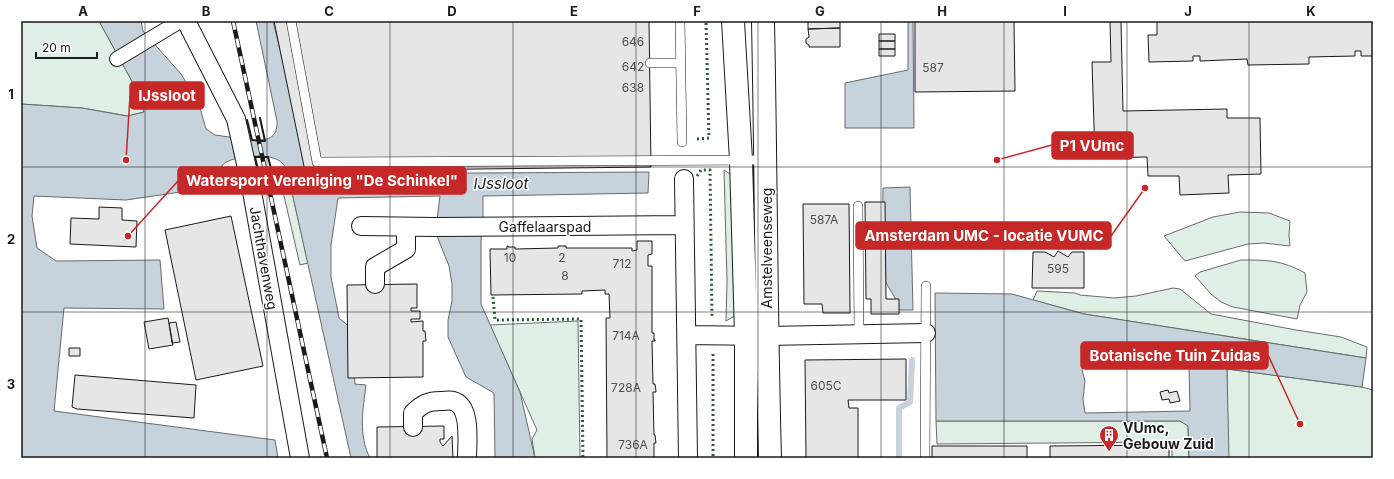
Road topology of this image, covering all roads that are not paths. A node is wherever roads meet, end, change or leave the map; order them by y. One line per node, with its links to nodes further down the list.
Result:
1 (180, 21): 7 (street)
2 (186, 21): 26 (street, Jachthavenweg)
3 (291, 21): 11 (lane)
4 (680, 21): 9 (lane)
5 (733, 21): 11 (main road, Amstelveenseweg)
6 (763, 21): 12 (main road, Amstelveenseweg)
7 (117, 59)
8 (650, 63): 9 (lane)
9 (680, 63): 10 (lane)
10 (682, 142)
11 (731, 160): 12 (lane); 23 (main road, Amstelveenseweg)
12 (766, 160): 24 (main road, Amstelveenseweg)
13 (684, 179): 15 (street)
14 (858, 206): 21 (lane)
15 (684, 225): 17 (street, Gaffelaarspad); 22 (street)
16 (361, 226): 17 (street, Gaffelaarspad)
17 (406, 227): 18 (street)
18 (375, 284)
19 (926, 286): 20 (lane)
20 (926, 333): 21 (street); 31 (lane)
21 (859, 334): 24 (street)
22 (687, 335): 23 (street); 28 (street)
23 (746, 335): 24 (street); 29 (main road, Amstelveenseweg)
24 (767, 336): 30 (main road, Amstelveenseweg)
25 (413, 427): 27 (street)
26 (300, 458)
27 (467, 458)
28 (688, 458)
29 (746, 458)
30 (770, 458)
31 (925, 458)

